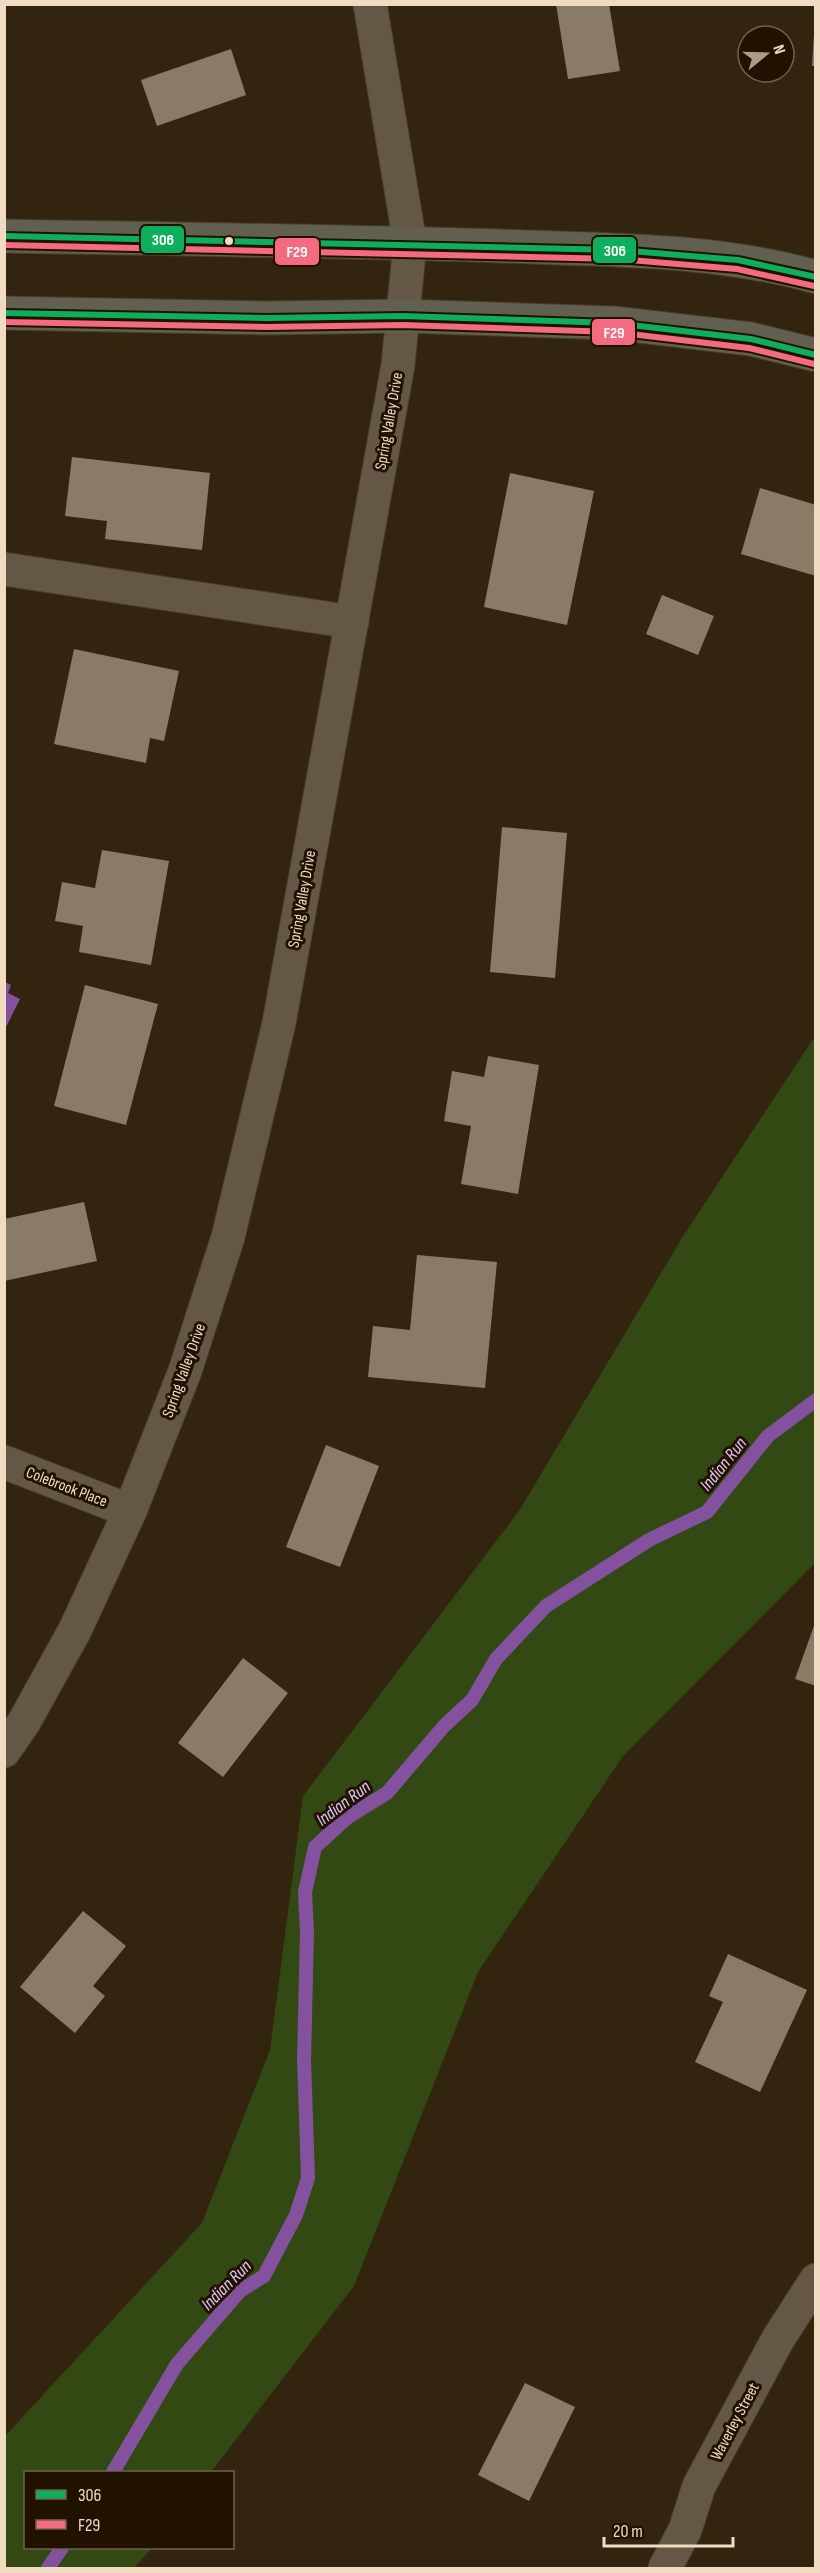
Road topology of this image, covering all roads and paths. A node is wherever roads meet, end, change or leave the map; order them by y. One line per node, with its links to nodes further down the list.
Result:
1 (370, 4): 3 (street, Spring Valley Drive)
2 (4, 236): 3 (main road)
3 (410, 243): 4 (main road); 6 (street, Spring Valley Drive)
4 (816, 277)
5 (4, 313): 6 (main road)
6 (403, 316): 7 (main road); 9 (street, Spring Valley Drive)
7 (816, 355)
8 (4, 569): 9 (street)
9 (352, 622): 11 (street, Spring Valley Drive)
10 (4, 1462): 11 (street, Colebrook Place)
11 (130, 1511): 12 (street, Spring Valley Drive)
12 (4, 1751)
13 (816, 2280): 14 (street, Waverley Street)
14 (667, 2568)

